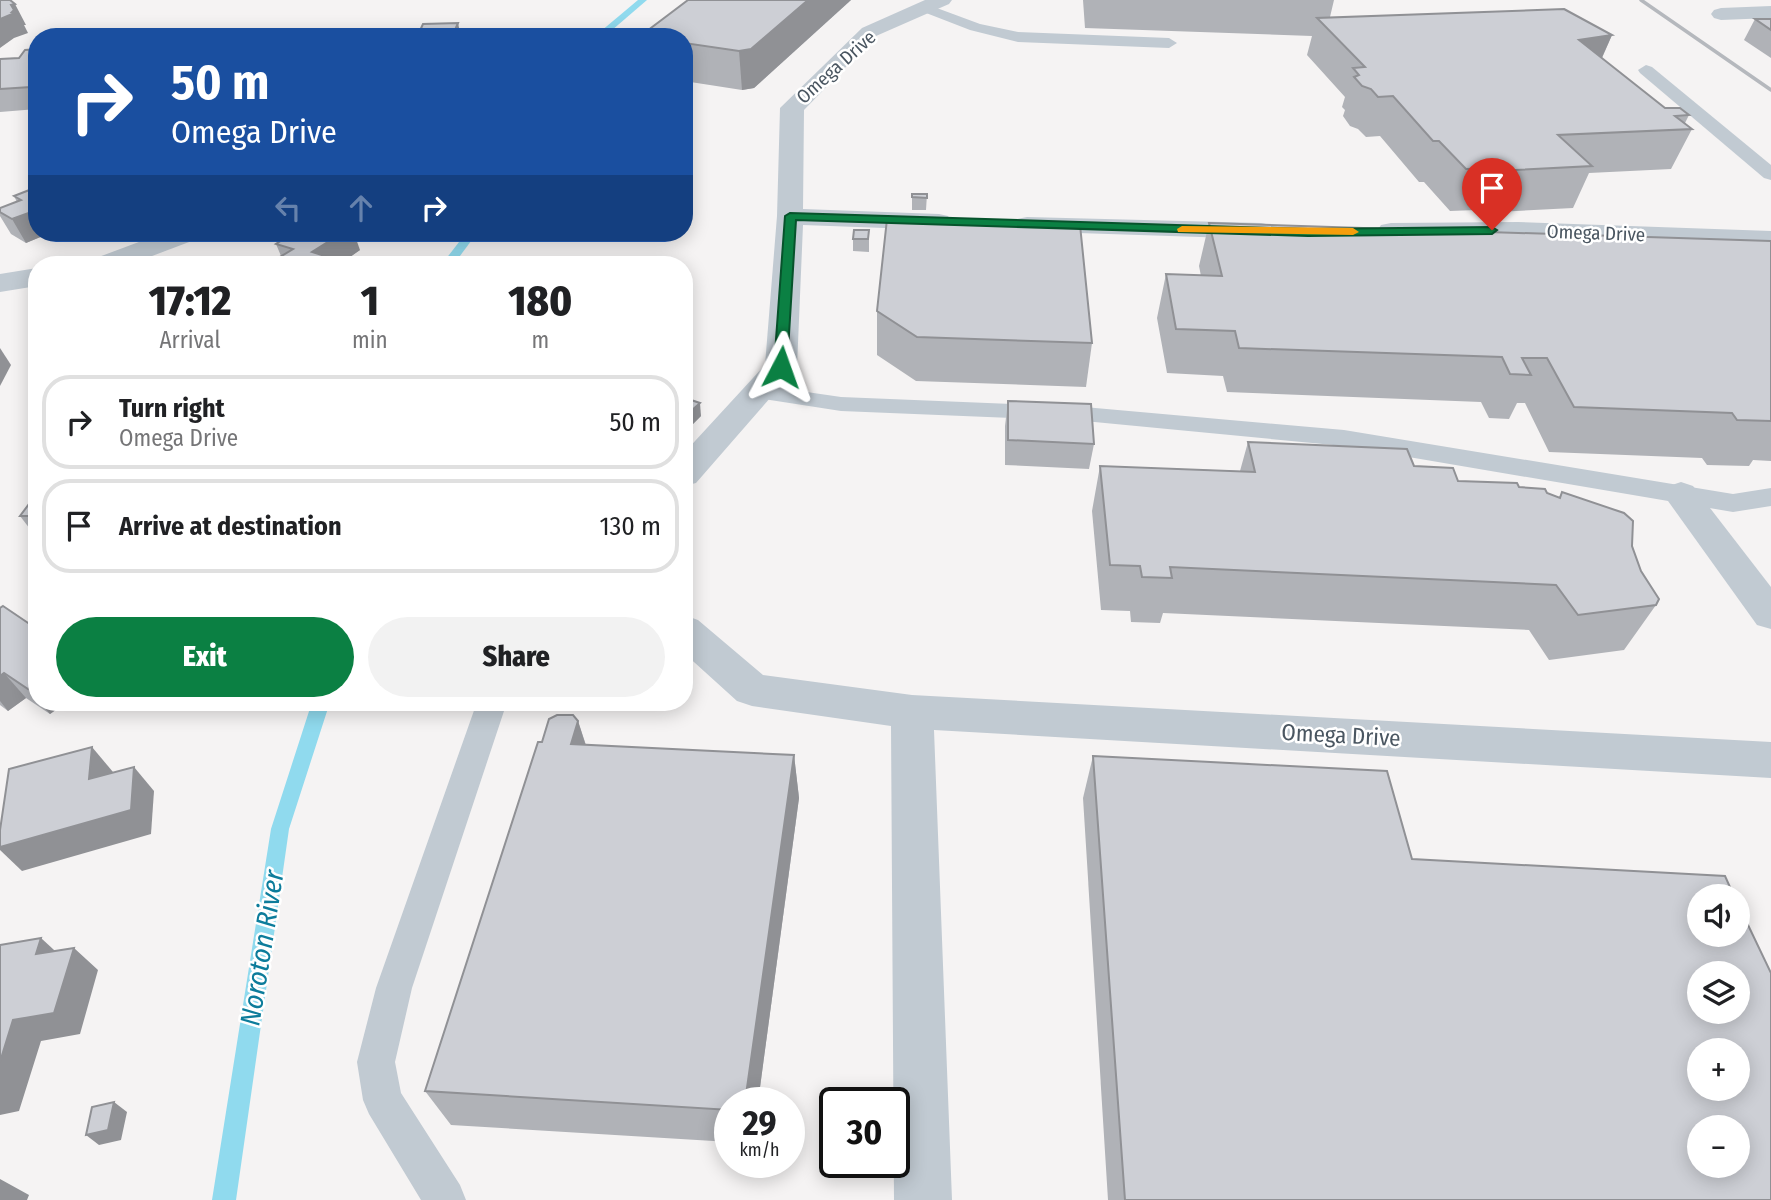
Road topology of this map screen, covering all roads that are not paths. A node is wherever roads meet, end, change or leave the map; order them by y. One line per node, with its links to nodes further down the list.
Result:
1 (934, 4): 4 (lane); 7 (street, Omega Drive)
2 (1771, 12): 3 (street)
3 (1721, 14)
4 (1169, 43)
5 (1646, 70): 6 (lane)
6 (1771, 174)
7 (790, 216): 8 (street); 17 (street, Omega Drive)
8 (967, 223)
9 (1008, 225): 10 (street)
10 (1281, 232)
11 (1360, 232): 12 (street, Omega Drive)
12 (1771, 239)
13 (163, 242): 14 (street)
14 (127, 256)
15 (28, 279): 16 (street)
16 (0, 283)
17 (758, 392): 18 (street, Omega Drive); 19 (lane)
18 (693, 465)
19 (1681, 494): 20 (lane); 21 (street)
20 (1771, 497)
21 (1771, 615)
22 (693, 638): 24 (street, Omega Drive)
23 (489, 711): 26 (lane)
24 (912, 712): 25 (street, Omega Drive); 27 (street)
25 (1771, 760)
26 (444, 1200)
27 (923, 1200)

